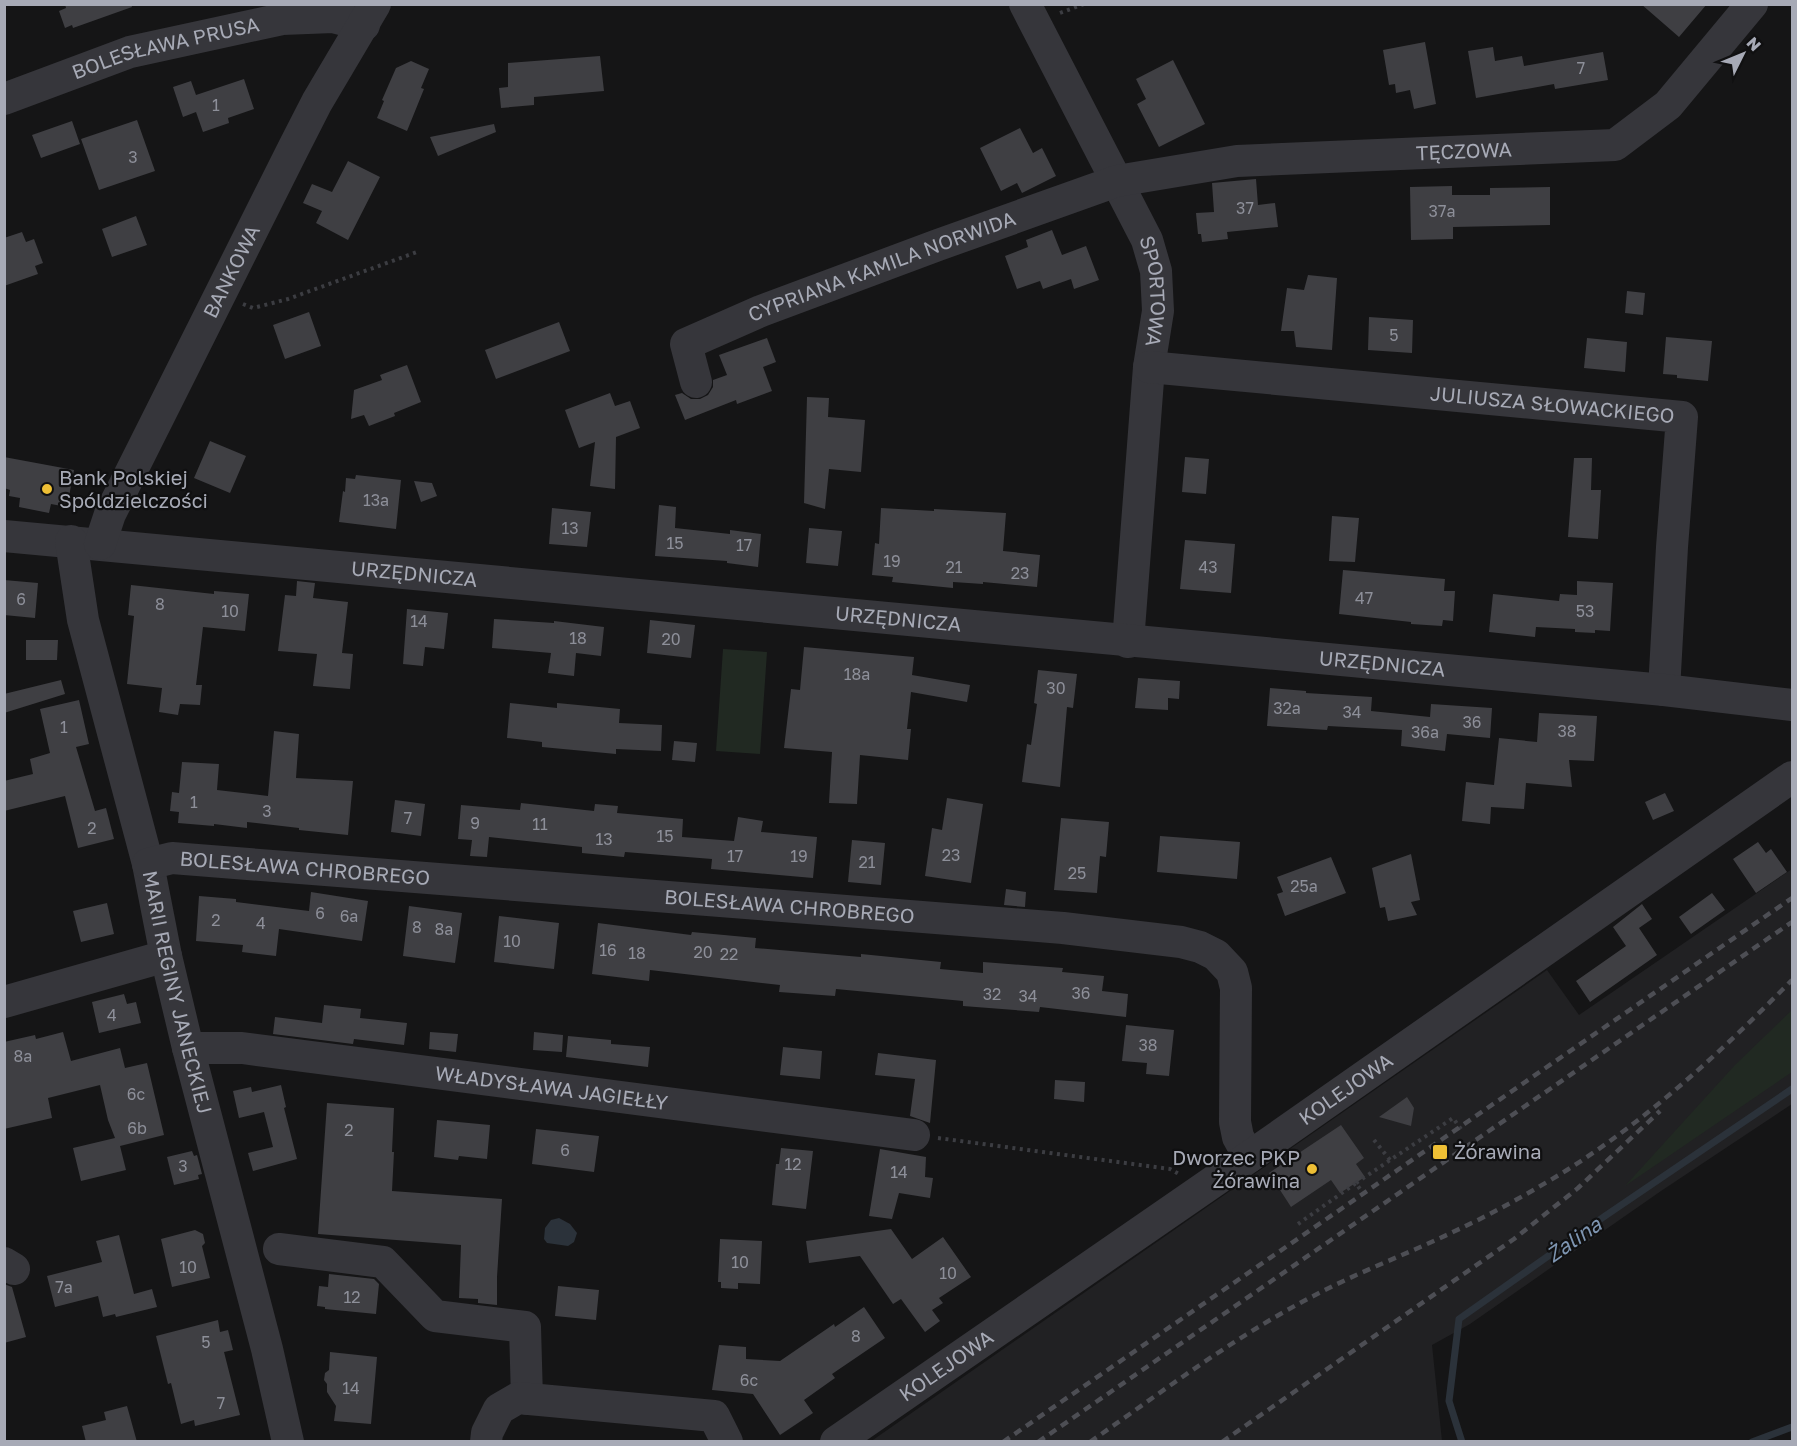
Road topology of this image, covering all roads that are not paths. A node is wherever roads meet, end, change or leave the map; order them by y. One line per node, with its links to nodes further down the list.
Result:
1 (1025, 4): 5 (street, SPORTOWA)
2 (1752, 4): 5 (street, TĘCZOWA)
3 (369, 15): 4 (street, BOLESŁAWA PRUSA); 9 (street, BANKOWA)
4 (4, 99)
5 (1117, 182): 6 (street, SPORTOWA); 7 (street, CYPRIANA KAMILA NORWIDA)
6 (1149, 367): 10 (street, SPORTOWA); 11 (street, JULIUSZA SŁOWACKIEGO)
7 (696, 382)
8 (4, 536): 9 (street, URZĘDNICZA)
9 (86, 542): 10 (street, URZĘDNICZA); 14 (street, MARII REGINY JANECKIEJ)
10 (1128, 642): 11 (street, URZĘDNICZA)
11 (1664, 690): 12 (street, URZĘDNICZA)
12 (1792, 705)
13 (1792, 777): 19 (street, KOLEJOWA)
14 (148, 864): 15 (street, MARII REGINY JANECKIEJ); 19 (street, BOLESŁAWA CHROBREGO)
15 (165, 956): 16 (street); 17 (street, MARII REGINY JANECKIEJ)
16 (4, 1002)
17 (188, 1048): 18 (street, WŁADYSŁAWA JAGIEŁŁY); 22 (street, MARII REGINY JANECKIEJ)
18 (914, 1135)
19 (1249, 1157): 25 (street, KOLEJOWA)
20 (279, 1250): 21 (street)
21 (527, 1399): 23 (street); 24 (street)
22 (288, 1442)
23 (486, 1442)
24 (727, 1442)
25 (836, 1442)

